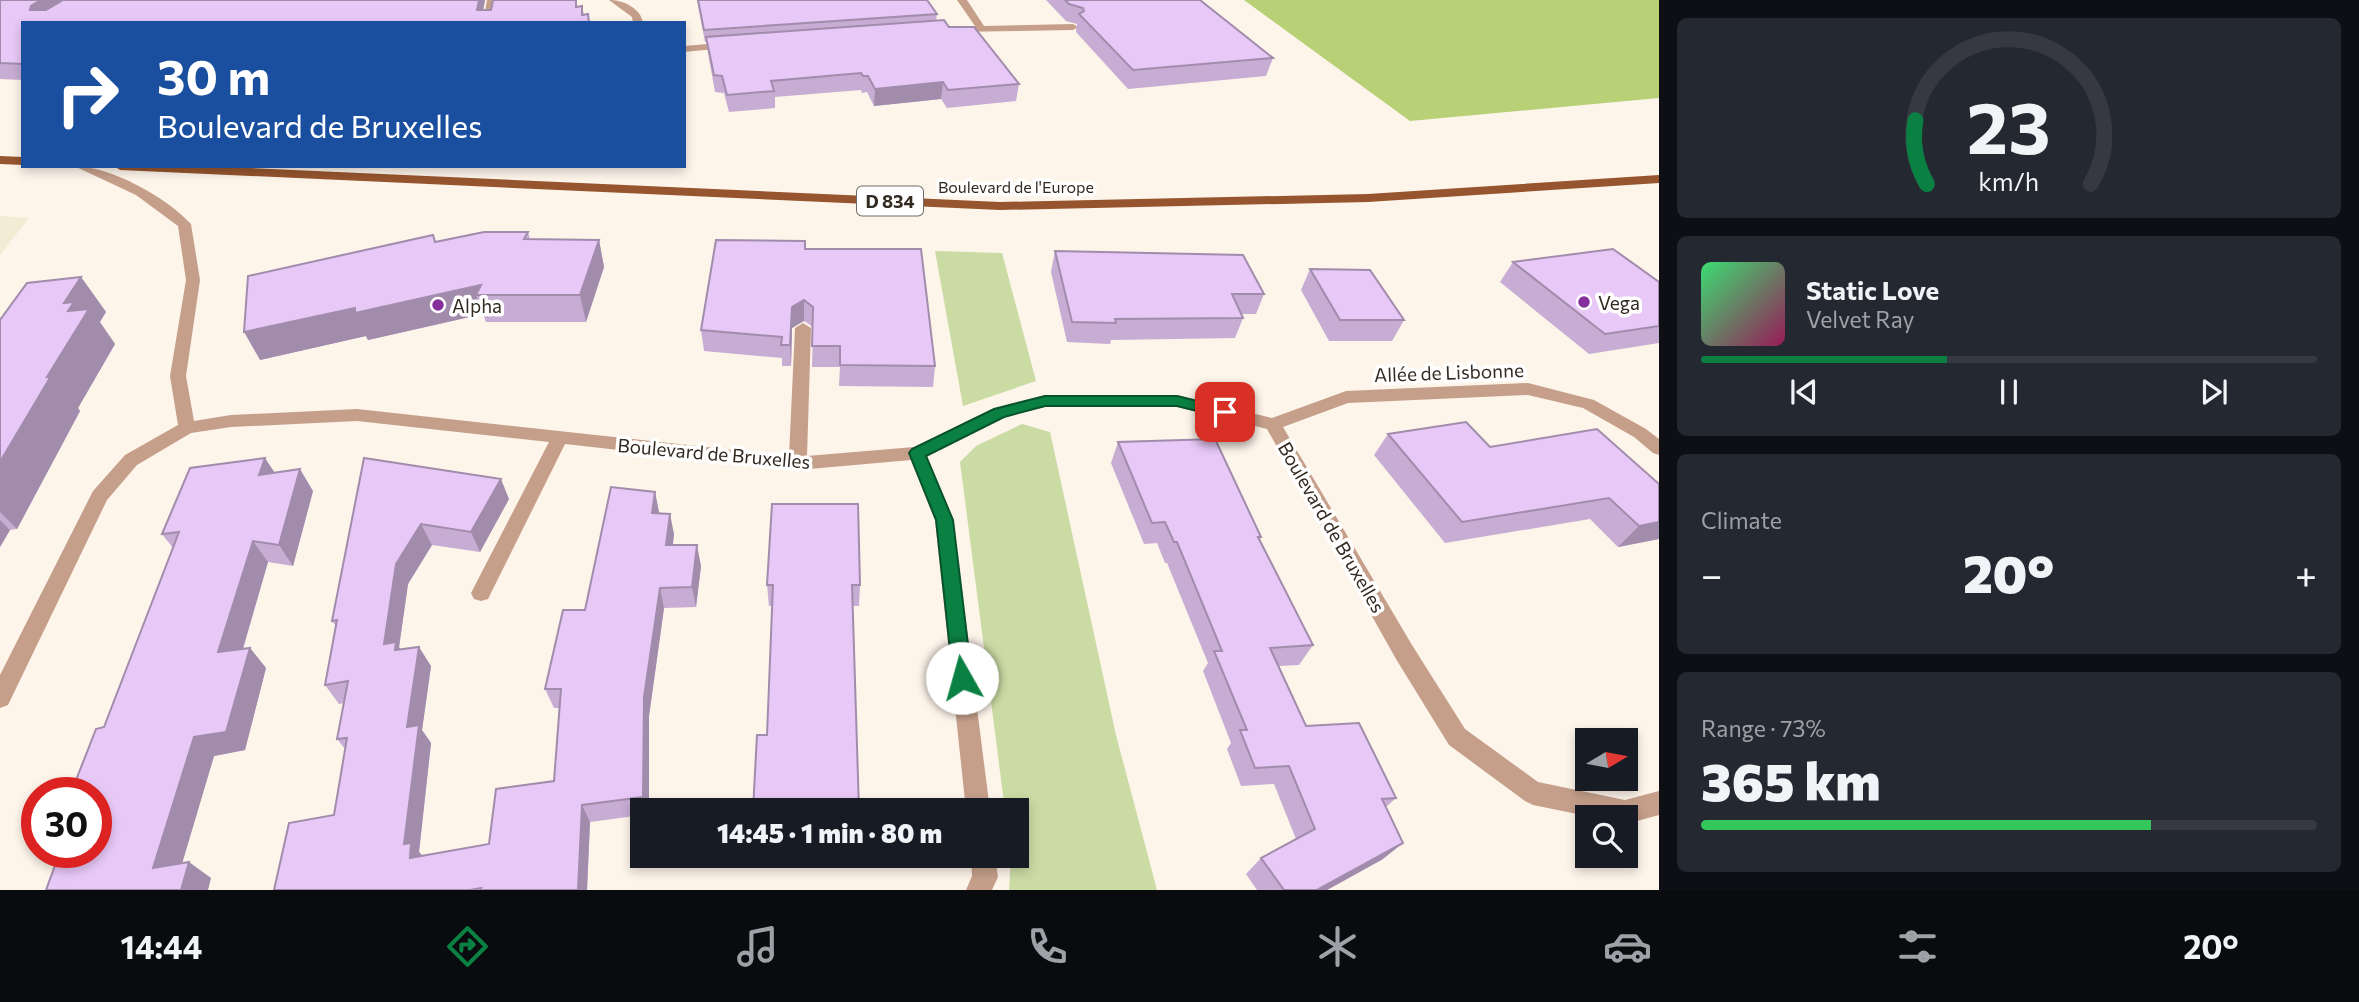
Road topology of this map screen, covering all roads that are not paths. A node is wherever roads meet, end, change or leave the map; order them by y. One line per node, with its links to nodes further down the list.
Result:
1 (492, 0): 4 (street)
2 (614, 0): 5 (street)
3 (962, 0): 6 (street)
4 (488, 21)
5 (638, 21)
6 (981, 27): 7 (street); 8 (street)
7 (1073, 27)
8 (940, 30)
9 (738, 45): 10 (street)
10 (686, 48)
11 (0, 160): 12 (main road)
12 (21, 162)
13 (85, 168): 18 (street)
14 (164, 168): 15 (main road, Boulevard de l'Europe / D 834)
15 (1659, 179)
16 (803, 328): 22 (street)
17 (1273, 424): 20 (street, Allée de Lisbonne); 21 (street, Boulevard de Bruxelles); 26 (street, Boulevard de Bruxelles)
18 (187, 428): 19 (street, Boulevard de Bruxelles); 24 (street, Boulevard de Bruxelles)
19 (559, 439): 22 (street, Boulevard de Bruxelles); 23 (street)
20 (1659, 449)
21 (917, 453): 22 (street, Boulevard de Bruxelles); 25 (street)
22 (798, 463)
23 (481, 593)
24 (0, 698)
25 (977, 798)
26 (1659, 803)
27 (984, 868): 28 (street)
28 (979, 890)

